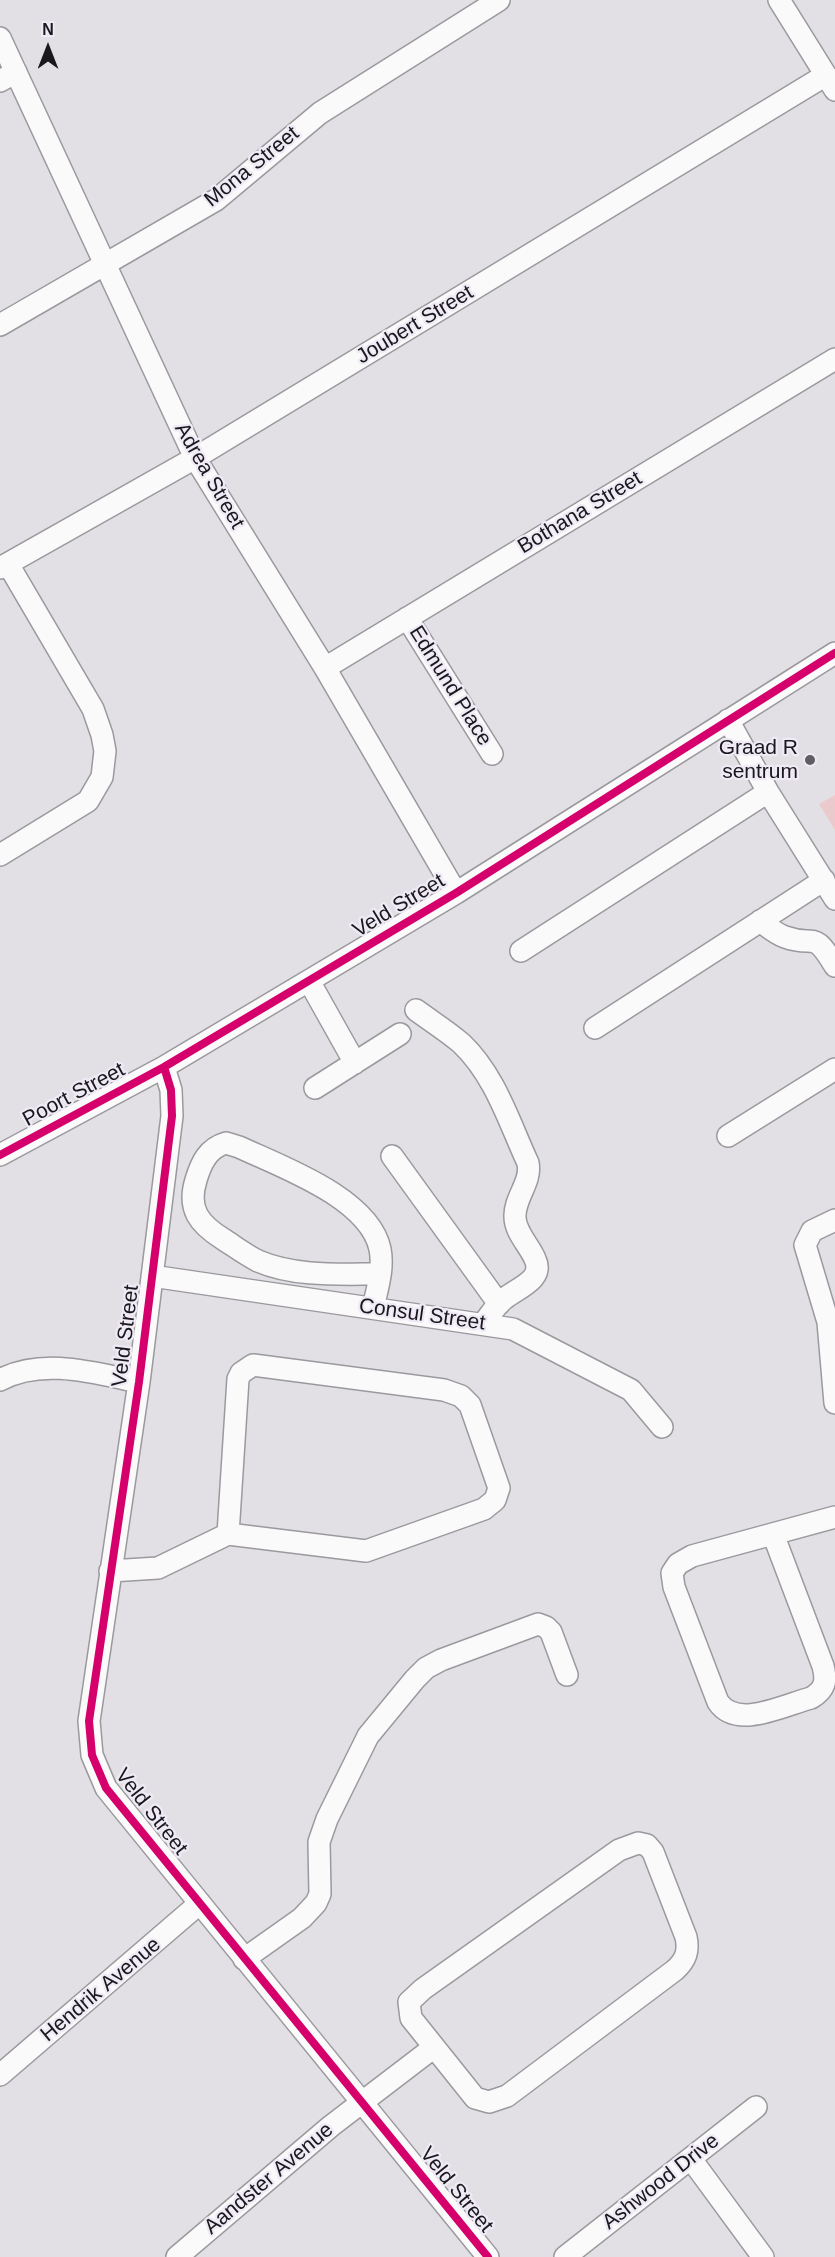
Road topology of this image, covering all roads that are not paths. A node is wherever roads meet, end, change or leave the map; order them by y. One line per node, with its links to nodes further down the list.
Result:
1 (499, 0): 6 (street, Mona Street)
2 (779, 0): 5 (street)
3 (0, 38): 4 (street, Adrea Street)
4 (8, 77): 6 (street, Adrea Street)
5 (831, 83): 9 (street, Joubert Street)
6 (104, 265): 7 (street, Mona Street); 9 (street, Adrea Street)
7 (0, 325)
8 (835, 359): 11 (street, Bothana Street)
9 (195, 458): 10 (street, Joubert Street); 13 (street, Adrea Street)
10 (4, 566): 17 (street)
11 (407, 618): 13 (street, Bothana Street); 15 (street, Edmund Place)
12 (835, 653): 14 (street, Veld Street)
13 (325, 668): 19 (street, Adrea Street)
14 (728, 720): 16 (street); 19 (street, Veld Street)
15 (492, 754)
16 (768, 792): 18 (street); 22 (street)
17 (0, 855)
18 (824, 880): 20 (street); 21 (street)
19 (456, 893): 24 (street, Veld Street)
20 (835, 899)
21 (760, 921): 23 (street); 26 (street)
22 (521, 951)
23 (835, 966)
24 (309, 981): 28 (street); 29 (street, Veld Street)
25 (416, 1010): 38 (street)
26 (595, 1028)
27 (400, 1034): 28 (street)
28 (355, 1063): 31 (street)
29 (164, 1067): 33 (street, Poort Street); 37 (street, Veld Street)
30 (835, 1069): 32 (street)
31 (315, 1089)
32 (728, 1136)
33 (0, 1155)
34 (392, 1156): 38 (street)
35 (835, 1220): 43 (street)
36 (380, 1274): 36 (street); 39 (street)
37 (152, 1276): 39 (street, Consul Street); 42 (street, Veld Street)
38 (499, 1304): 40 (street)
39 (373, 1308): 40 (street, Consul Street)
40 (483, 1324): 44 (street, Consul Street)
41 (0, 1380): 42 (street)
42 (139, 1382): 48 (street, Veld Street)
43 (835, 1402)
44 (662, 1427)
45 (835, 1517): 47 (street)
46 (228, 1534): 46 (street); 48 (street)
47 (773, 1534): 47 (street)
48 (110, 1571): 50 (street, Veld Street)
49 (567, 1675): 51 (street)
50 (200, 1903): 51 (street, Veld Street); 53 (street, Hendrik Avenue)
51 (244, 1959): 54 (street, Veld Street)
52 (432, 2048): 52 (street); 54 (street, Aandster Avenue)
53 (0, 2075)
54 (361, 2102): 57 (street, Aandster Avenue); 58 (street, Veld Street)
55 (756, 2107): 56 (street, Ashwood Drive)
56 (691, 2159): 59 (street, Ashwood Drive); 60 (street)
57 (177, 2257)
58 (488, 2257)
59 (565, 2257)
60 (763, 2257)

